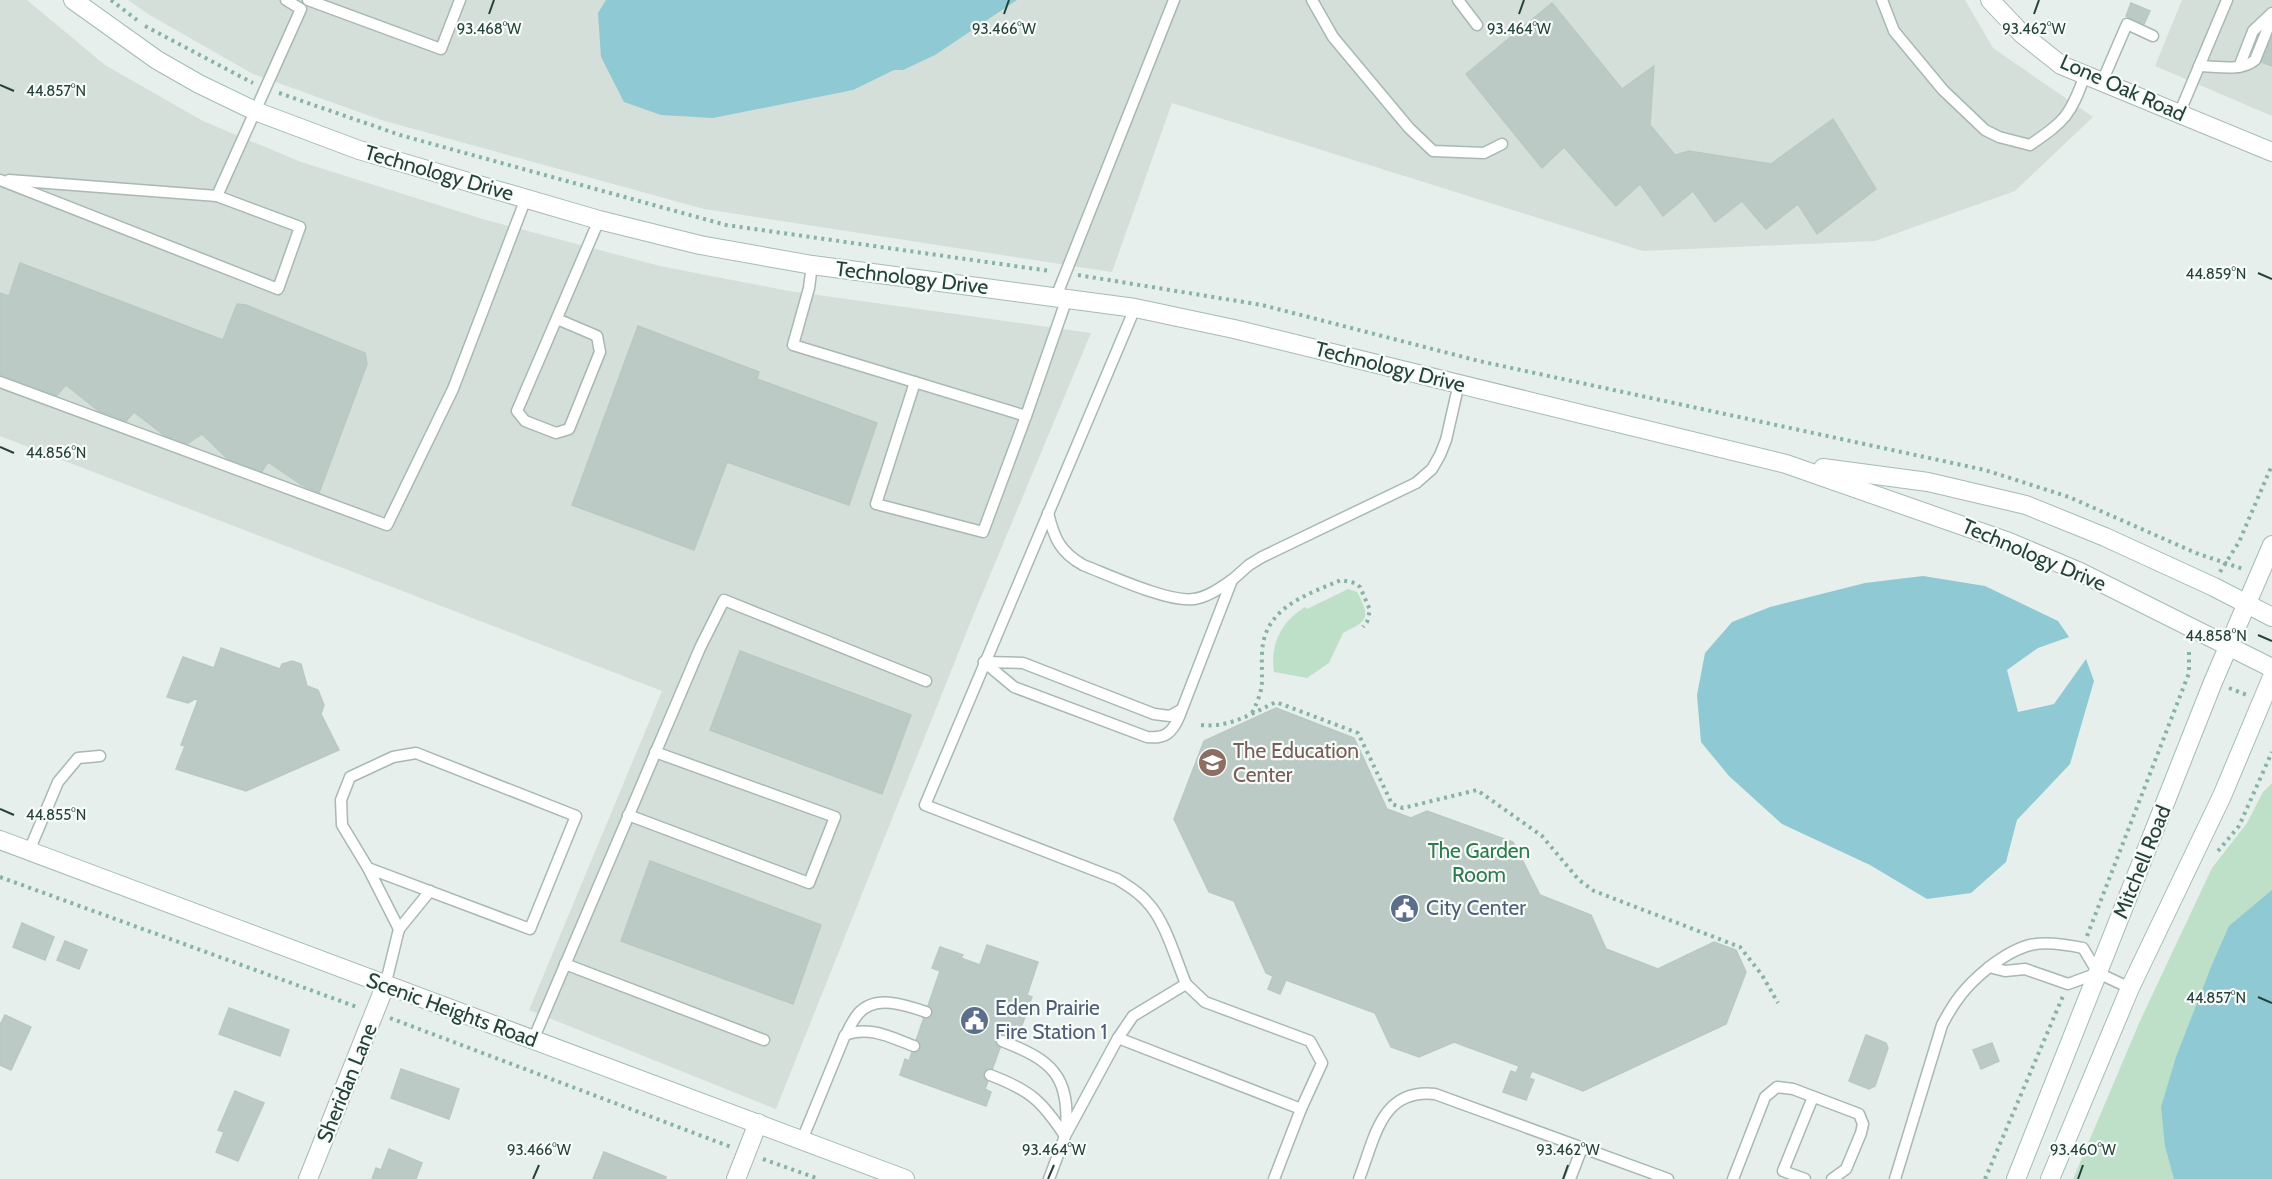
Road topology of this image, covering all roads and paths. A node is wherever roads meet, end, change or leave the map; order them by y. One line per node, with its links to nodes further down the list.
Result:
1 (73, 0): 18 (street, Technology Drive)
2 (286, 0): 10 (lane)
3 (460, 0): 10 (lane)
4 (1174, 0): 27 (lane)
5 (1312, 0): 20 (lane)
6 (1458, 0): 13 (lane)
7 (1882, 0): 17 (lane)
8 (1989, 0): 17 (street, Lone Oak Road)
9 (2227, 0): 15 (lane)
10 (305, 3): 18 (lane)
11 (2272, 13): 16 (lane)
12 (2272, 18): 16 (lane)
13 (1477, 26)
14 (2152, 36): 17 (lane)
15 (2199, 66): 16 (lane); 19 (lane)
16 (2239, 67)
17 (2094, 78): 19 (street, Lone Oak Road)
18 (255, 111): 23 (lane); 24 (street, Technology Drive)
19 (2179, 114): 21 (street, Lone Oak Road)
20 (1502, 144)
21 (2272, 152)
22 (0, 180): 23 (lane); 23 (lane)
23 (217, 196)
24 (526, 198): 25 (street, Technology Drive); 30 (lane)
25 (600, 220): 26 (street, Technology Drive); 29 (lane)
26 (812, 265): 27 (street, Technology Drive); 31 (lane)
27 (1061, 297): 28 (street, Technology Drive); 33 (lane)
28 (1135, 309): 32 (street, Technology Drive); 36 (lane)
29 (557, 320): 29 (lane)
30 (0, 382)
31 (915, 382): 33 (lane); 33 (lane)
32 (1459, 384): 34 (street, Technology Drive); 38 (lane)
33 (1026, 416)
34 (1786, 464): 39 (street, Technology Drive); 43 (street, Technology Drive)
35 (2272, 465): 39 (path)
36 (1048, 513): 38 (lane); 45 (lane)
37 (2272, 545): 40 (street, Mitchell Road)
38 (1232, 580): 49 (lane)
39 (2214, 587): 40 (street, Technology Drive)
40 (2246, 604): 41 (street, Technology Drive); 44 (street, Mitchell Road)
41 (2272, 618)
42 (1363, 627): 50 (path)
43 (2194, 628): 44 (street, Technology Drive); 63 (path)
44 (2229, 646): 46 (street, Technology Drive); 66 (street, Mitchell Road)
45 (984, 662): 49 (lane); 49 (lane); 67 (lane)
46 (2272, 668)
47 (2272, 677): 70 (street, Mitchell Road)
48 (926, 681): 52 (lane)
49 (1181, 710)
50 (1252, 713): 51 (path); 71 (path)
51 (1201, 725)
52 (655, 752): 55 (lane); 55 (lane)
53 (2272, 752): 58 (path)
54 (100, 756): 57 (lane)
55 (628, 815): 64 (lane)
56 (1, 844): 57 (street, Scenic Heights Road)
57 (29, 851): 69 (street, Scenic Heights Road)
58 (2213, 857)
59 (368, 868): 61 (lane); 61 (lane); 62 (lane)
60 (0, 877): 73 (path)
61 (430, 891): 62 (lane)
62 (399, 929): 69 (lane)
63 (2082, 948): 65 (lane); 66 (lane)
64 (565, 964): 76 (lane); 77 (lane)
65 (1989, 968): 68 (lane); 100 (lane)
66 (2098, 973): 68 (lane); 70 (lane); 102 (street, Mitchell Road)
67 (1186, 984): 75 (lane); 82 (lane)
68 (2068, 984): 101 (path)
69 (385, 986): 73 (street, Sheridan Lane); 76 (street, Scenic Heights Road)
70 (2130, 988): 103 (street, Mitchell Road)
71 (1778, 1003)
72 (926, 1012): 74 (lane)
73 (375, 1013): 87 (path); 88 (street, Sheridan Lane)
74 (845, 1035): 79 (lane); 85 (lane)
75 (1118, 1038): 82 (lane); 84 (lane)
76 (532, 1040): 83 (street, Scenic Heights Road)
77 (764, 1040)
78 (1002, 1041): 84 (lane)
79 (914, 1046)
80 (990, 1075): 84 (lane)
81 (1813, 1096): 97 (lane); 98 (lane); 99 (lane)
82 (1301, 1109): 93 (lane)
83 (758, 1123): 85 (street, Scenic Heights Road); 87 (street)
84 (1065, 1136): 92 (lane)
85 (802, 1140): 91 (street, Scenic Heights Road)
86 (1582, 1148): 94 (lane); 95 (lane); 96 (lane)
87 (746, 1152): 89 (street); 90 (path)
88 (308, 1179)
89 (736, 1179)
90 (819, 1179)
91 (905, 1179)
92 (1050, 1179)
93 (1274, 1179)
94 (1359, 1179)
95 (1570, 1179)
96 (1668, 1179)
97 (1733, 1179)
98 (1805, 1179)
99 (1832, 1179)
100 (1895, 1179)
101 (1985, 1179)
102 (2016, 1179)
103 (2050, 1179)

